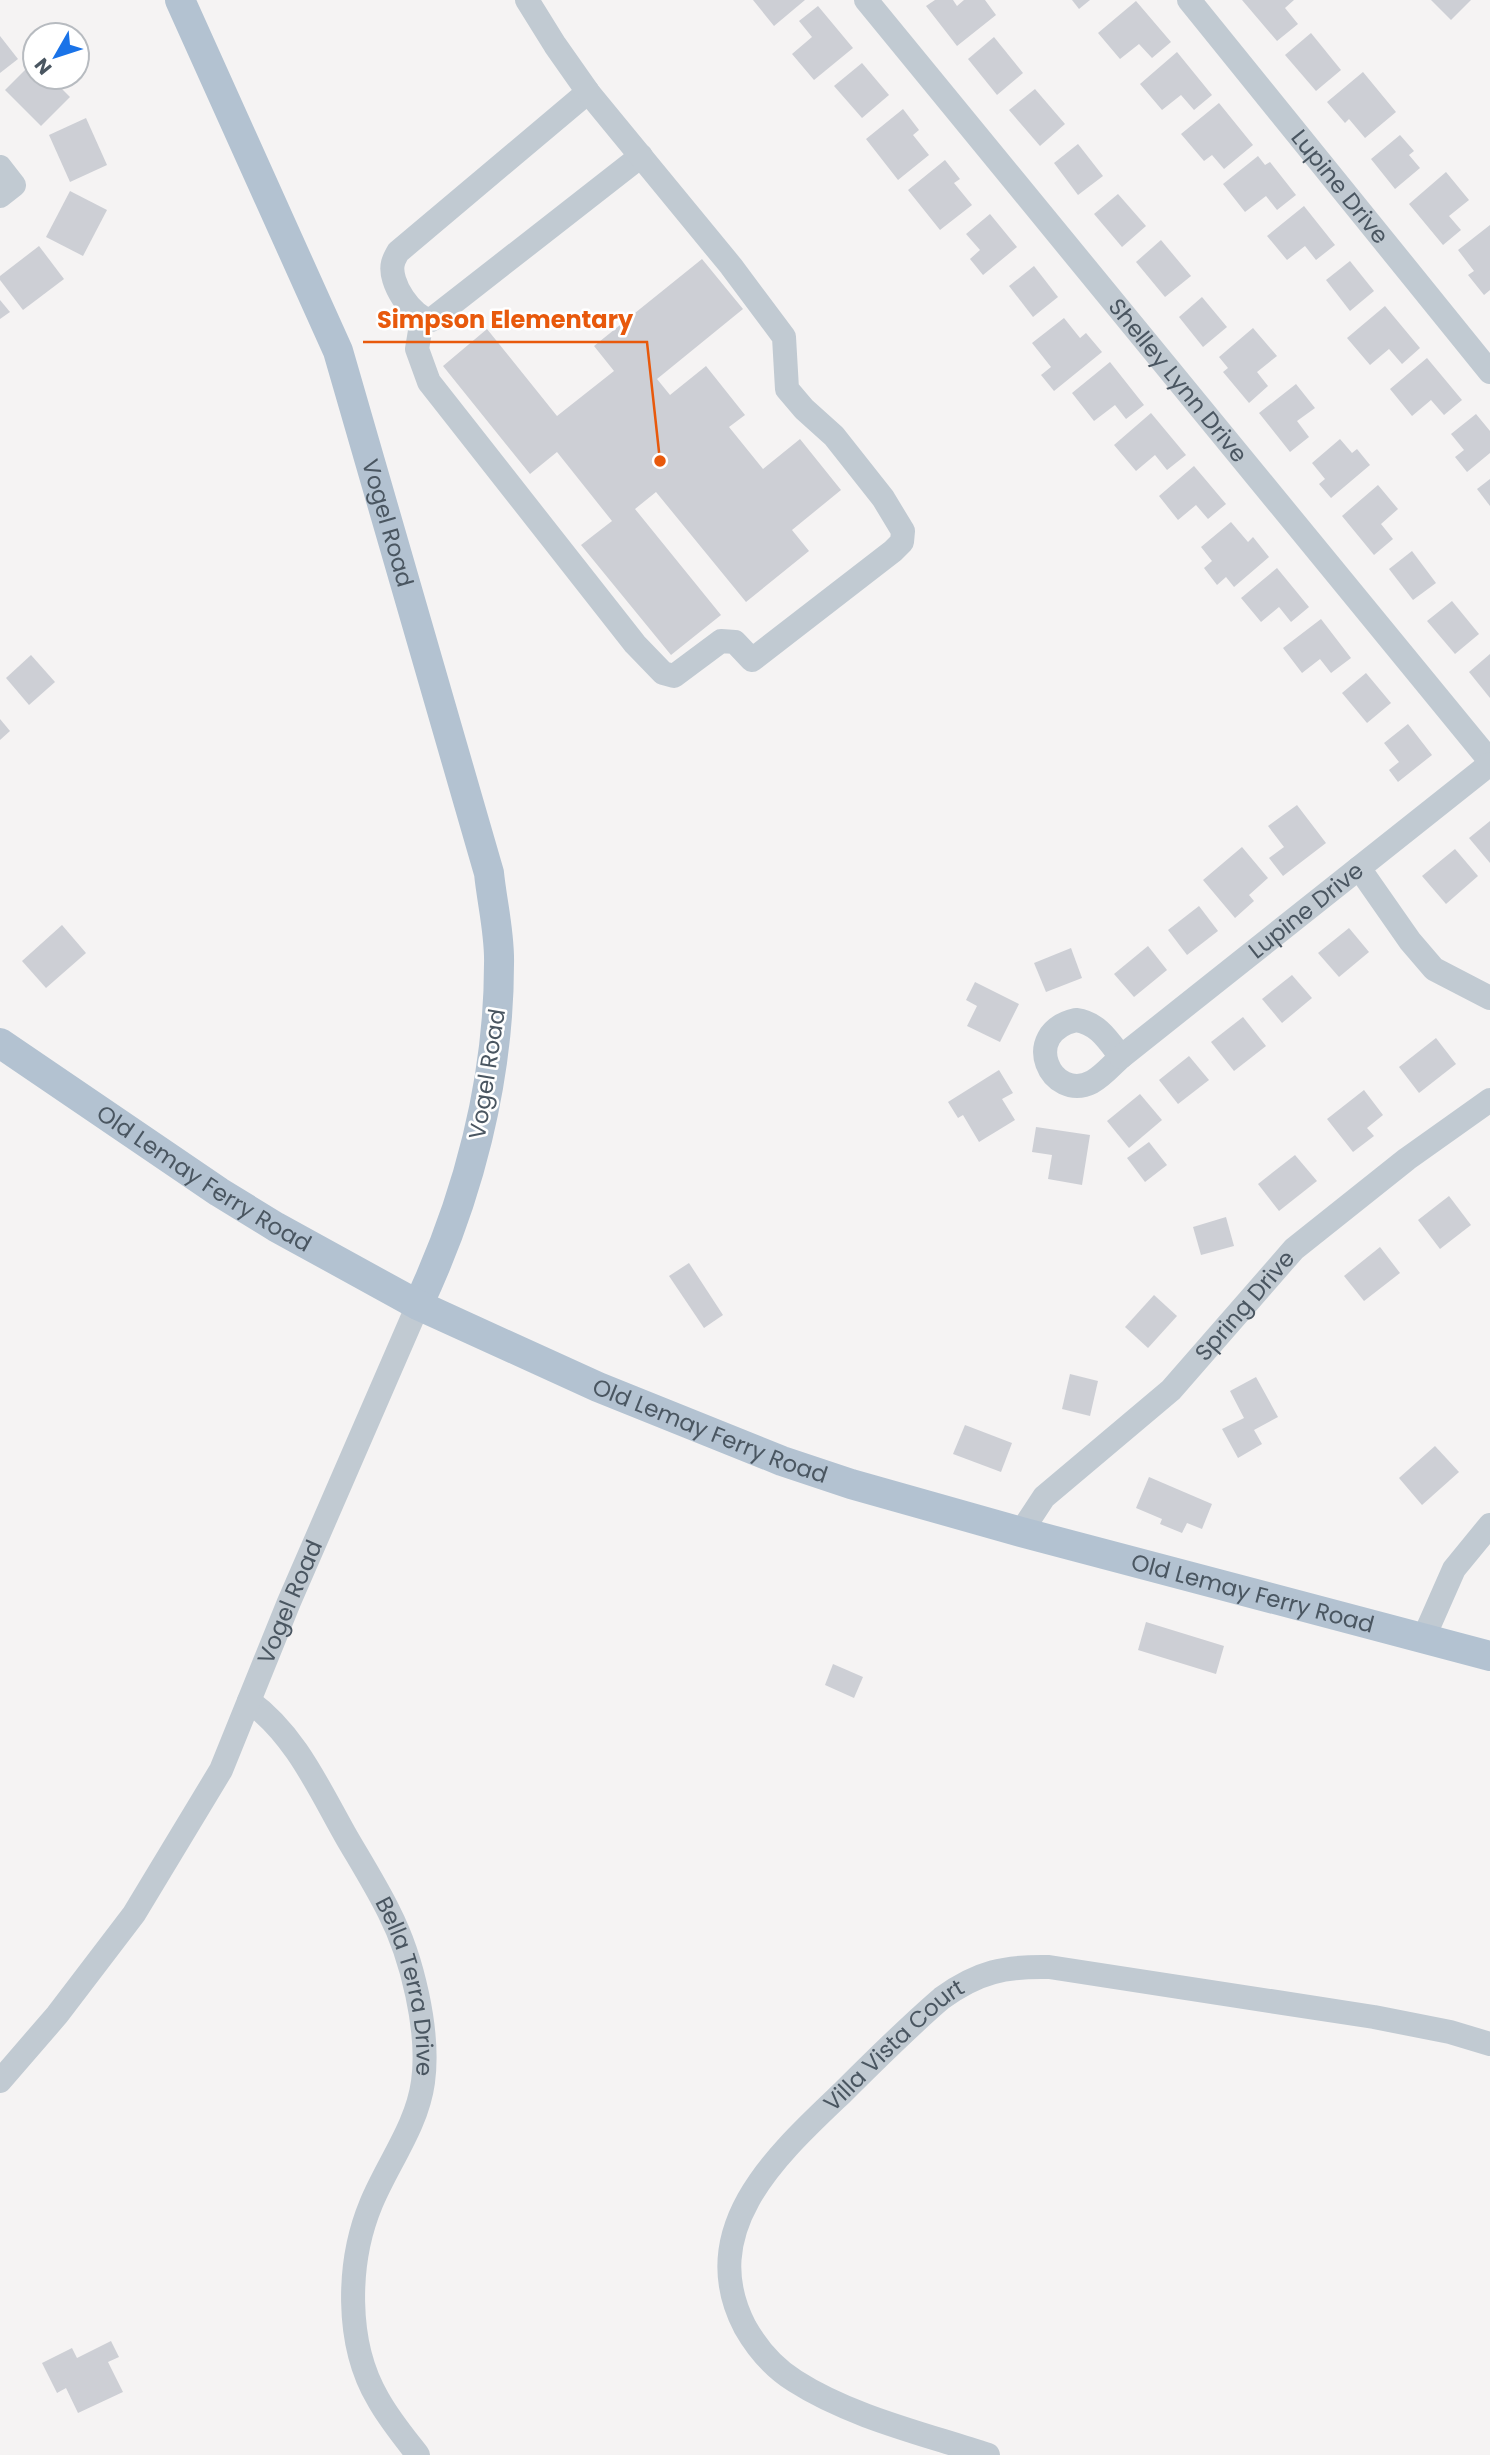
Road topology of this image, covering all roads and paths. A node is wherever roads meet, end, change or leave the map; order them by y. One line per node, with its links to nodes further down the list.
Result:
1 (180, 0): 17 (main road, Vogel Road)
2 (527, 0): 5 (street)
3 (866, 0): 11 (street, Shelley Lynn Drive)
4 (1189, 0): 10 (street, Lupine Drive)
5 (588, 92): 6 (street); 9 (street)
6 (641, 156): 9 (street); 9 (street)
7 (0, 167): 8 (street)
8 (0, 196)
9 (422, 319)
10 (1490, 372)
11 (1490, 763): 12 (street, Lupine Drive)
12 (1359, 868): 13 (street); 15 (street, Lupine Drive)
13 (1490, 998)
14 (0, 1043): 17 (main road, Old Lemay Ferry Road)
15 (1121, 1057)
16 (1490, 1100): 19 (street, Spring Drive)
17 (418, 1305): 19 (main road, Old Lemay Ferry Road); 22 (street, Vogel Road)
18 (1490, 1525): 20 (street)
19 (1021, 1532): 20 (main road, Old Lemay Ferry Road)
20 (1424, 1637): 21 (main road, Old Lemay Ferry Road)
21 (1490, 1656)
22 (249, 1701): 24 (street, Vogel Road); 25 (street, Bella Terra Drive)
23 (1490, 2044): 26 (street, Villa Vista Court)
24 (0, 2081)
25 (418, 2455)
26 (988, 2455)

